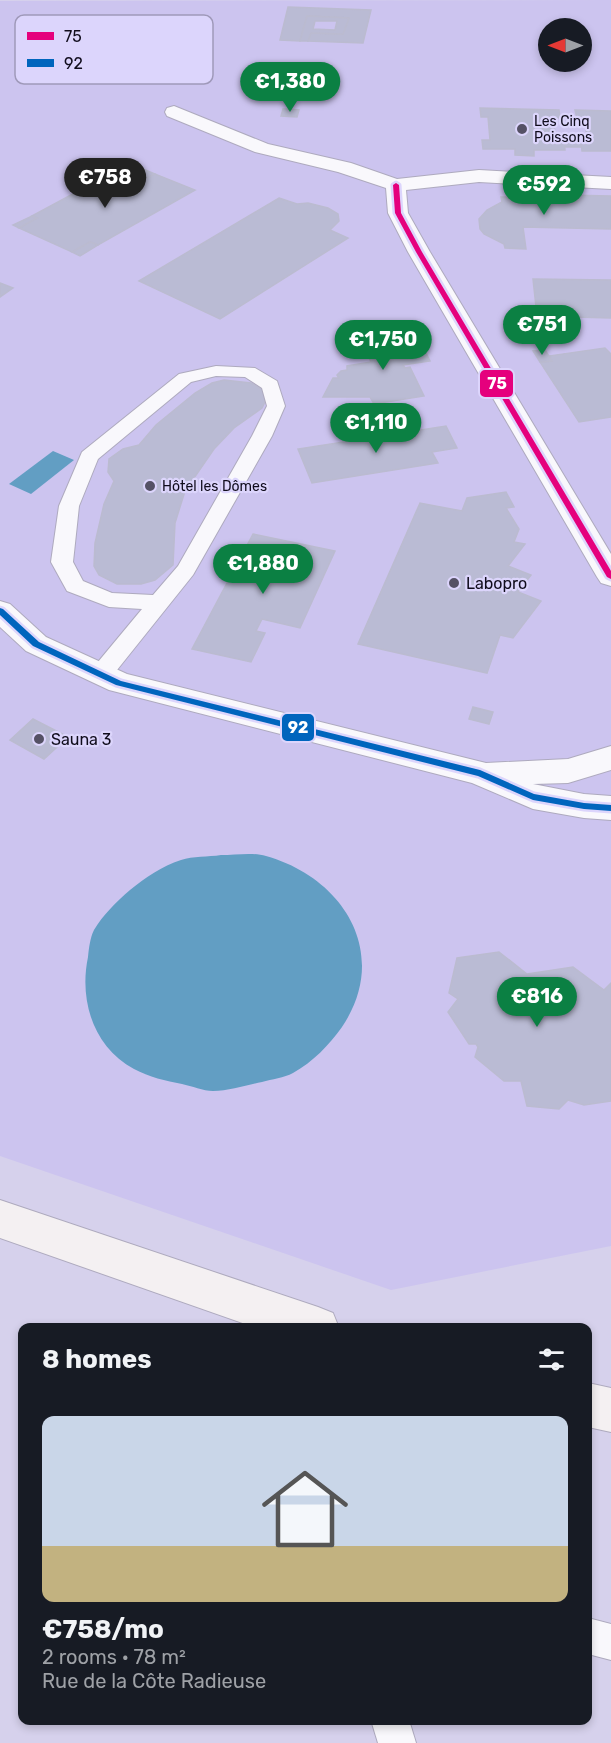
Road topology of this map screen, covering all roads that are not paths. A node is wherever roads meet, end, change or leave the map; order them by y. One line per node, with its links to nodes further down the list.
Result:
1 (174, 112): 3 (street)
2 (611, 183): 3 (street)
3 (396, 185): 4 (street)
4 (611, 577)
5 (159, 603): 5 (lane); 7 (lane)
6 (0, 611): 7 (street)
7 (101, 675): 9 (street)
8 (611, 758): 9 (street)
9 (480, 773): 10 (street)
10 (611, 808)
11 (0, 1219): 12 (street)
12 (303, 1323)
13 (592, 1637): 14 (lane)
14 (611, 1642)
15 (392, 1725): 16 (lane)
16 (397, 1743)

